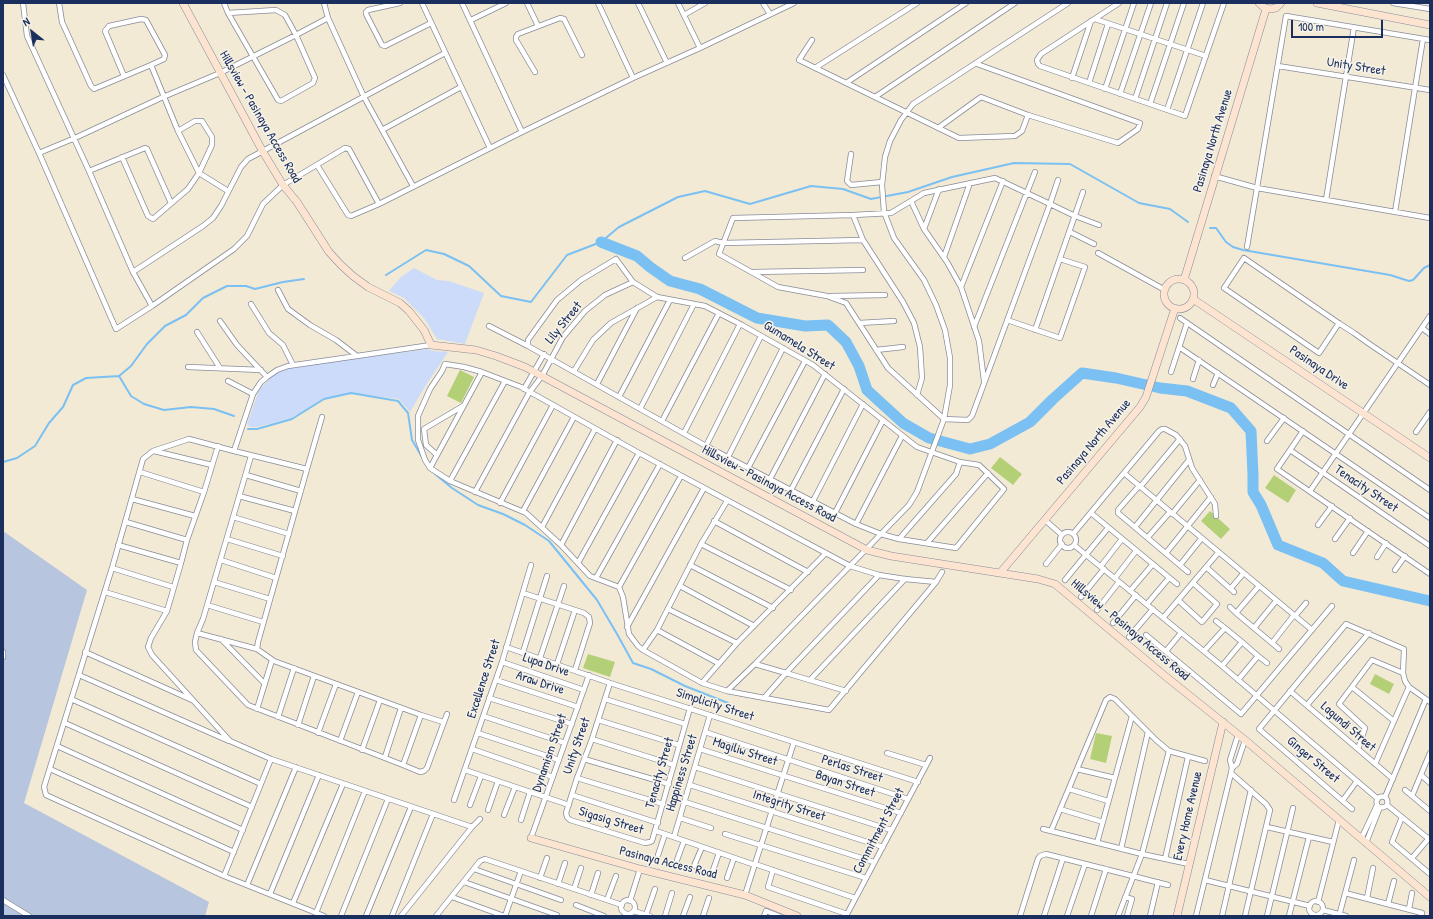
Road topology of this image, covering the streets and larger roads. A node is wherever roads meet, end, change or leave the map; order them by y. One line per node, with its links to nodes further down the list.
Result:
1 (23, 3): 91 (street)
2 (59, 3): 68 (street)
3 (183, 3): 66 (street, Hillsview - Pasinaya Access Road)
4 (224, 3): 35 (street)
5 (324, 3): 38 (street)
6 (400, 3): 41 (street)
7 (422, 3): 41 (street)
8 (462, 3): 39 (street)
9 (506, 3): 39 (street)
10 (526, 3): 44 (street)
11 (598, 3): 70 (street)
12 (638, 3): 60 (street)
13 (678, 3): 37 (street)
14 (705, 3): 37 (street)
15 (763, 3): 36 (street)
16 (794, 3): 36 (street)
17 (917, 3): 64 (street)
18 (966, 3): 32 (street)
19 (1015, 3): 81 (street)
20 (1068, 3): 61 (street)
21 (1119, 3): 40 (street)
22 (1134, 3): 46 (street)
23 (1151, 3): 48 (street)
24 (1167, 3): 51 (street)
25 (1184, 3): 53 (street)
26 (1202, 3): 55 (street)
27 (1224, 3): 58 (street)
28 (1259, 3): 33 (street)
29 (1282, 3): 33 (street)
30 (1317, 3): 43 (street)
31 (1393, 3): 34 (street)
32 (960, 5): 72 (street)
33 (1266, 9): 101 (street, Pasinaya North Avenue)
34 (1430, 9)
35 (228, 13): 47 (street); 59 (street)
36 (770, 14): 54 (street)
37 (684, 15): 54 (street)
38 (328, 18): 47 (street); 80 (street)
39 (471, 20): 90 (street)
40 (1093, 20): 42 (street); 71 (street); 71 (street)
41 (431, 23): 56 (street)
42 (1108, 24): 46 (street); 73 (street)
43 (1430, 25)
44 (538, 26): 57 (street); 65 (street)
45 (1354, 27): 49 (street); 63 (street); 69 (street)
46 (1124, 30): 48 (street); 76 (street)
47 (296, 35): 59 (street); 59 (street)
48 (1140, 35): 51 (street); 78 (street)
49 (1423, 39): 52 (street); 74 (street)
50 (812, 40): 64 (street)
51 (1155, 40): 53 (street); 82 (street)
52 (1430, 40)
53 (1170, 44): 55 (street); 83 (street)
54 (700, 48): 60 (street)
55 (1187, 50): 58 (street); 84 (street)
56 (445, 53): 75 (street); 80 (street)
57 (582, 54)
58 (1206, 56): 84 (street)
59 (254, 57): 66 (street)
60 (667, 63): 70 (street)
61 (976, 64): 85 (street); 86 (street)
62 (151, 65): 68 (street); 68 (street); 79 (street)
63 (1278, 66): 69 (street, Unity Street); 108 (street)
64 (815, 68): 72 (street)
65 (535, 72)
66 (220, 73): 79 (street); 94 (street, Hillsview - Pasinaya Access Road)
67 (3, 75): 93 (street)
68 (124, 76)
69 (1346, 77): 74 (street, Unity Street); 113 (street)
70 (633, 78): 90 (street)
71 (1072, 78): 73 (street)
72 (846, 83): 81 (street)
73 (1089, 83): 76 (street)
74 (1415, 87): 77 (street, Unity Street); 119 (street)
75 (461, 88): 88 (street); 92 (street)
76 (1105, 89): 78 (street)
77 (1430, 90)
78 (1120, 94): 82 (street)
79 (163, 97): 89 (street); 91 (street)
80 (364, 97): 88 (street); 94 (street)
81 (875, 97): 85 (street)
82 (1135, 99): 83 (street)
83 (1150, 104): 84 (street)
84 (1167, 110)
85 (906, 113): 87 (street); 104 (street)
86 (1028, 114): 87 (street); 87 (street)
87 (938, 128)
88 (382, 130): 107 (street)
89 (178, 132): 100 (street); 100 (street)
90 (522, 132): 92 (street)
91 (75, 138): 93 (street); 98 (street)
92 (490, 148): 107 (street)
93 (39, 152): 149 (street)
94 (263, 152): 106 (street, Hillsview - Pasinaya Access Road); 110 (street)
95 (850, 154): 104 (street)
96 (122, 157): 98 (street); 115 (street); 115 (street)
97 (317, 165): 106 (street); 116 (street); 116 (street)
98 (90, 171): 135 (street)
99 (1035, 172): 112 (street)
100 (199, 173): 110 (street); 115 (street)
101 (1214, 176): 108 (street); 137 (street, Pasinaya North Avenue)
102 (1058, 180): 117 (street)
103 (1003, 182): 105 (street); 112 (street); 139 (street)
104 (882, 183): 118 (street)
105 (970, 183): 109 (street); 131 (street)
106 (283, 185): 149 (street); 169 (street, Hillsview - Pasinaya Access Road)
107 (413, 186): 116 (street)
108 (1257, 188): 113 (street); 129 (street)
109 (939, 189): 114 (street); 124 (street)
110 (228, 191): 135 (street)
111 (1083, 192): 121 (street)
112 (1026, 193): 117 (street); 163 (street)
113 (1326, 200): 119 (street)
114 (911, 201): 118 (street); 124 (street)
115 (171, 203)
116 (379, 204)
117 (1050, 204): 121 (street); 155 (street)
118 (884, 212): 120 (street); 215 (street)
119 (1395, 212): 122 (street)
120 (854, 215): 126 (street); 127 (street)
121 (1075, 216): 123 (street); 125 (street)
122 (1430, 218)
123 (1099, 225)
124 (924, 229): 131 (street)
125 (1070, 232): 128 (street); 133 (street)
126 (863, 240): 127 (street); 204 (street)
127 (723, 243): 132 (street); 136 (street)
128 (1094, 244)
129 (1247, 247)
130 (1098, 253): 141 (street)
131 (944, 257): 139 (street)
132 (685, 258)
133 (1060, 259): 165 (street); 165 (street)
134 (863, 270): 136 (street)
135 (133, 272): 149 (street)
136 (751, 272): 143 (street)
137 (1184, 280): 141 (street); 146 (street)
138 (633, 282): 144 (street, Gumamela Street); 170 (street, Gumamela Street); 177 (street, Lily Street)
139 (961, 287): 163 (street)
140 (278, 290): 176 (street)
141 (1165, 290): 151 (street)
142 (885, 295): 143 (street)
143 (827, 296): 158 (street)
144 (657, 297): 145 (street, Gumamela Street); 150 (street)
145 (670, 300): 148 (street, Gumamela Street); 205 (street)
146 (1193, 300): 151 (street); 211 (street, Pasinaya Drive)
147 (251, 304): 181 (street)
148 (694, 304): 152 (street, Gumamela Street); 209 (street)
149 (152, 306)
150 (637, 308): 185 (street); 197 (street)
151 (1175, 308): 281 (street, Pasinaya North Avenue)
152 (719, 313): 161 (street, Gumamela Street); 217 (street)
153 (1430, 316): 164 (street)
154 (1180, 318): 159 (street)
155 (1007, 320): 165 (street); 196 (street)
156 (220, 321): 184 (street)
157 (894, 321): 158 (street)
158 (859, 323): 174 (street)
159 (1187, 323): 171 (street); 222 (street)
160 (1339, 323): 160 (street); 180 (street)
161 (740, 324): 168 (street, Gumamela Street); 221 (street)
162 (490, 326): 170 (street)
163 (974, 327): 196 (street)
164 (1422, 328): 167 (street); 180 (street)
165 (1035, 330)
166 (197, 332): 183 (street)
167 (1430, 334)
168 (761, 336): 173 (street, Gumamela Street); 228 (street)
169 (431, 345): 176 (street); 187 (street, Hillsview - Pasinaya Access Road)
170 (528, 346): 175 (street)
171 (1179, 346): 179 (street); 188 (street)
172 (903, 347): 174 (street)
173 (783, 348): 178 (street, Gumamela Street); 237 (street)
174 (876, 350): 204 (street)
175 (544, 354): 177 (street); 187 (street)
176 (357, 356): 181 (street)
177 (551, 358): 185 (street); 191 (street, Lily Street)
178 (805, 360): 190 (street, Gumamela Street); 244 (street)
179 (1199, 360): 189 (street); 193 (street)
180 (1398, 363): 199 (street); 211 (street)
181 (293, 365): 192 (street)
182 (188, 367): 183 (street)
183 (220, 368): 184 (street)
184 (261, 370): 192 (street)
185 (574, 371): 197 (street)
186 (482, 372): 195 (street); 208 (street); 243 (street)
187 (534, 372): 191 (street, Hillsview - Pasinaya Access Road); 200 (street)
188 (1171, 372)
189 (1218, 373): 198 (street); 214 (street)
190 (825, 374): 201 (street, Gumamela Street); 252 (street)
191 (542, 376): 202 (street, Lily Street); 310 (street, Hillsview - Pasinaya Access Road)
192 (267, 377): 203 (street)
193 (1193, 379)
194 (228, 381): 203 (street)
195 (505, 381): 200 (street); 254 (street)
196 (984, 382): 215 (street)
197 (597, 384): 205 (street)
198 (1213, 384)
199 (1430, 385)
200 (524, 389): 202 (street)
201 (844, 389): 206 (street, Gumamela Street); 257 (street)
202 (529, 393): 207 (street); 262 (street, Lily Street)
203 (253, 394): 231 (street)
204 (917, 395): 215 (street)
205 (619, 397): 209 (street)
206 (863, 404): 216 (street, Gumamela Street); 267 (street)
207 (553, 405): 213 (street); 269 (street)
208 (464, 406): 235 (street); 235 (street)
209 (640, 409): 217 (street)
210 (1430, 412): 220 (street)
211 (1364, 413): 222 (street); 238 (street, Pasinaya Drive)
212 (322, 416): 245 (street)
213 (574, 417): 218 (street); 272 (street)
214 (1284, 418): 219 (street); 226 (street)
215 (944, 419): 232 (street)
216 (883, 420): 223 (street, Gumamela Street); 273 (street)
217 (662, 421): 221 (street)
218 (596, 429): 225 (street); 287 (street)
219 (1303, 431): 229 (street); 234 (street)
220 (1416, 432)
221 (684, 433): 228 (street)
222 (1349, 434): 234 (street); 258 (street)
223 (902, 436): 232 (street, Gumamela Street); 284 (street)
224 (1180, 439): 239 (street); 249 (street); 255 (street)
225 (617, 440): 233 (street); 302 (street)
226 (1267, 441)
227 (218, 446): 230 (street); 231 (street); 242 (street)
228 (706, 446): 237 (street)
229 (1290, 450): 247 (street, Tenacity Street); 260 (street)
230 (153, 451): 242 (street); 246 (street)
231 (234, 451): 236 (street)
232 (932, 452): 240 (street, Gumamela Street); 292 (street)
233 (639, 453): 241 (street); 322 (street)
234 (1336, 454): 247 (street); 280 (street)
235 (436, 455): 243 (street)
236 (251, 456): 245 (street); 250 (street)
237 (728, 457): 244 (street)
238 (1430, 458)
239 (1189, 460): 253 (street); 268 (street)
240 (960, 462): 248 (street, Gumamela Street); 297 (street)
241 (660, 464): 251 (street); 342 (street)
242 (212, 465): 261 (street)
243 (430, 468): 254 (street)
244 (748, 468): 252 (street)
245 (307, 469): 259 (street)
246 (140, 472): 261 (street); 265 (street)
247 (1323, 472): 260 (street); 309 (street, Tenacity Street)
248 (988, 473): 304 (street); 304 (street, Gumamela Street)
249 (1124, 473): 255 (street); 274 (street)
250 (246, 476): 259 (street); 263 (street)
251 (681, 476): 256 (street); 356 (street)
252 (770, 479): 257 (street)
253 (1200, 480): 264 (street); 275 (street)
254 (450, 481): 262 (street)
255 (1139, 486): 268 (street); 288 (street)
256 (704, 488): 266 (street); 386 (street)
257 (791, 490): 267 (street)
258 (1430, 490)
259 (301, 491): 271 (street)
260 (1310, 491): 270 (street)
261 (204, 492): 276 (street)
262 (475, 492): 269 (street)
263 (239, 496): 271 (street); 278 (street)
264 (1210, 497): 277 (street); 285 (street)
265 (132, 499): 276 (street); 283 (street)
266 (727, 501): 282 (street); 312 (street)
267 (813, 501): 273 (street)
268 (1157, 501): 275 (street); 288 (street)
269 (500, 502): 272 (street)
270 (1332, 506): 279 (street); 286 (street)
271 (296, 511): 291 (street)
272 (523, 512): 287 (street)
273 (835, 513): 284 (street)
274 (1091, 513): 289 (street); 293 (street)
275 (1171, 513): 285 (street); 295 (street)
276 (195, 516): 301 (street)
277 (1216, 516)
278 (233, 517): 291 (street); 296 (street)
279 (1350, 518): 290 (street); 300 (street)
280 (1430, 518)
281 (1045, 520): 294 (street); 336 (street, Pasinaya North Avenue)
282 (714, 521): 303 (street); 333 (street)
283 (126, 522): 301 (street); 307 (street)
284 (856, 524): 292 (street)
285 (1187, 526): 299 (street); 313 (street)
286 (1318, 526)
287 (542, 527): 302 (street)
288 (1135, 527): 295 (street)
289 (1108, 528): 298 (street); 316 (street)
290 (1368, 531): 306 (street); 315 (street)
291 (289, 534): 317 (street)
292 (881, 534): 297 (street); 310 (street)
293 (1073, 534): 294 (street); 308 (street)
294 (1062, 535): 305 (street)
295 (1148, 537): 313 (street)
296 (227, 539): 317 (street); 320 (street)
297 (899, 539): 304 (street)
298 (1122, 539): 311 (street); 331 (street)
299 (1201, 539): 314 (street); 327 (street)
300 (1335, 539)
301 (187, 540): 321 (street)
302 (561, 544): 322 (street)
303 (701, 544): 326 (street); 357 (street)
304 (927, 544)
305 (1062, 544): 308 (street); 323 (street)
306 (1386, 544): 318 (street); 319 (street)
307 (118, 545): 321 (street); 330 (street)
308 (1074, 545): 316 (street)
309 (1430, 546)
310 (867, 550): 328 (street); 336 (street, Hillsview - Pasinaya Access Road)
311 (1136, 551): 324 (street); 343 (street)
312 (826, 553): 328 (street); 333 (street)
313 (1166, 553): 327 (street)
314 (1218, 553): 329 (street); 337 (street)
315 (1353, 553)
316 (1086, 555): 331 (street); 346 (street)
317 (283, 556): 341 (street)
318 (1405, 556): 332 (street); 338 (street)
319 (1377, 557)
320 (221, 560): 341 (street); 347 (street)
321 (182, 563): 355 (street)
322 (578, 563): 342 (street)
323 (1046, 564)
324 (1153, 564): 344 (street); 358 (street)
325 (531, 565): 360 (street, Excellence Street)
326 (690, 565): 353 (street); 373 (street)
327 (1180, 565): 335 (street)
328 (850, 566): 339 (street); 417 (street)
329 (1206, 567): 337 (street); 350 (street)
330 (112, 568): 355 (street); 359 (street)
331 (1102, 568): 343 (street); 362 (street)
332 (1395, 570)
333 (808, 572): 357 (street)
334 (942, 572): 348 (street)
335 (1188, 572)
336 (1000, 573): 463 (street, Hillsview - Pasinaya Access Road)
337 (1243, 574): 354 (street)
338 (1430, 574)
339 (879, 575): 345 (street); 421 (street)
340 (546, 576): 363 (street)
341 (276, 578): 364 (street)
342 (596, 578): 356 (street)
343 (1115, 578): 349 (street)
344 (1169, 578): 351 (street); 368 (street)
345 (905, 579): 348 (street); 427 (street)
346 (1065, 580)
347 (214, 582): 364 (street); 369 (street)
348 (936, 582): 437 (street)
349 (1119, 582): 358 (street); 376 (street)
350 (1193, 583): 365 (street); 365 (street)
351 (1177, 584)
352 (564, 586): 370 (street)
353 (680, 586): 374 (street); 385 (street)
354 (1259, 586): 366 (street); 379 (street)
355 (174, 587): 378 (street)
356 (619, 587): 386 (street)
357 (790, 590): 373 (street)
358 (1130, 591): 361 (street)
359 (105, 592): 378 (street); 407 (street)
360 (523, 593): 363 (street); 400 (street, Excellence Street)
361 (1136, 595): 368 (street); 384 (street)
362 (1081, 597)
363 (540, 598): 370 (street); 408 (street)
364 (270, 599): 383 (street)
365 (1178, 600): 381 (street)
366 (1276, 600): 380 (street); 388 (street)
367 (1306, 603): 380 (street)
368 (1147, 604): 377 (street)
369 (208, 605): 383 (street); 391 (street)
370 (558, 605): 375 (street); 411 (street)
371 (1332, 606): 390 (street)
372 (1230, 607): 379 (street)
373 (773, 608): 385 (street)
374 (668, 609): 389 (street); 398 (street)
375 (575, 610): 416 (street); 420 (street)
376 (1097, 610)
377 (1153, 610): 381 (street); 395 (street)
378 (167, 611): 447 (street)
379 (1236, 613): 388 (street)
380 (1294, 615): 390 (street); 399 (street)
381 (1163, 618): 392 (street)
382 (1216, 621): 387 (street)
383 (263, 622): 401 (street)
384 (1113, 623)
385 (754, 626): 398 (street)
386 (627, 627): 403 (street)
387 (1224, 628): 397 (street); 405 (street)
388 (1254, 628): 399 (street)
389 (657, 630): 403 (street); 414 (street)
390 (1312, 630): 440 (street)
391 (197, 633): 396 (street); 452 (street)
392 (1182, 633): 404 (street); 405 (street)
393 (1369, 633): 422 (street); 438 (street); 448 (street)
394 (1146, 635): 404 (street)
395 (1129, 637)
396 (221, 639): 401 (street); 431 (street)
397 (1242, 642): 409 (street); 418 (street)
398 (737, 643): 414 (street)
399 (1272, 643): 402 (street)
400 (506, 647): 408 (street, Simplicity Street); 413 (street, Excellence Street)
401 (257, 649): 412 (street)
402 (1279, 649)
403 (643, 650): 430 (street)
404 (1166, 651): 440 (street)
405 (1204, 651): 418 (street)
406 (3, 652): 410 (street)
407 (86, 652): 423 (street); 447 (street)
408 (523, 652): 411 (street, Simplicity Street)
409 (1258, 656): 415 (street); 428 (street)
410 (3, 657)
411 (540, 658): 416 (street, Simplicity Street)
412 (272, 660): 419 (street); 431 (street)
413 (502, 662): 426 (street, Excellence Street); 435 (street, Lupa Drive)
414 (718, 663): 430 (street)
415 (1267, 663)
416 (557, 664): 420 (street, Simplicity Street)
417 (755, 664): 421 (street); 436 (street)
418 (1222, 666): 428 (street)
419 (294, 668): 425 (street); 459 (street)
420 (575, 670): 424 (street, Simplicity Street)
421 (786, 673): 427 (street); 442 (street)
422 (1402, 673): 433 (street); 434 (street)
423 (79, 675): 443 (street); 475 (street)
424 (589, 675): 429 (street, Simplicity Street); 435 (street, Dynamism Street)
425 (314, 676): 432 (street); 467 (street)
426 (496, 680): 441 (street, Excellence Street); 449 (street, Araw Drive)
427 (810, 680): 437 (street)
428 (1238, 680): 440 (street)
429 (610, 683): 444 (street, Unity Street); 451 (street, Simplicity Street)
430 (702, 683): 436 (street)
431 (265, 684): 452 (street)
432 (336, 684): 439 (street); 470 (street)
433 (1352, 687): 461 (street); 482 (street)
434 (1409, 687): 446 (street); 461 (street)
435 (584, 690): 449 (street, Dynamism Street)
436 (727, 691): 442 (street)
437 (846, 691): 442 (street)
438 (1290, 691): 448 (street, Lagundi Street); 453 (street)
439 (358, 692): 445 (street); 476 (street)
440 (1257, 695): 453 (street)
441 (490, 698): 457 (street, Excellence Street); 465 (street)
442 (764, 698)
443 (71, 699): 464 (street); 518 (street)
444 (605, 699): 460 (street, Unity Street); 466 (street)
445 (380, 700): 450 (street); 483 (street)
446 (1428, 700): 513 (street)
447 (195, 701): 475 (street)
448 (1307, 705): 482 (street, Lagundi Street)
449 (578, 707): 465 (street, Dynamism Street)
450 (401, 708): 455 (street); 489 (street)
451 (690, 708): 456 (street, Simplicity Street); 466 (street, Tenacity Street)
452 (257, 709): 459 (street)
453 (1274, 710): 515 (street); 537 (street, Ginger Street)
454 (447, 714): 462 (street)
455 (422, 715): 462 (street); 496 (street)
456 (710, 715): 468 (street, Happiness Street); 477 (street, Simplicity Street)
457 (484, 716): 471 (street, Excellence Street); 478 (street)
458 (1132, 716): 469 (street); 503 (street); 512 (street)
459 (278, 717): 467 (street)
460 (598, 720): 473 (street, Unity Street); 479 (street)
461 (1394, 721): 497 (street)
462 (443, 722): 496 (street)
463 (1223, 722): 472 (street, Hillsview - Pasinaya Access Road); 603 (street, Every Home Avenue)
464 (65, 723): 480 (street); 546 (street)
465 (572, 724): 478 (street, Dynamism Street)
466 (685, 724): 479 (street, Tenacity Street)
467 (298, 725): 470 (street)
468 (705, 732): 481 (street, Happiness Street); 493 (street, Perlas Street)
469 (1148, 732): 485 (street); 588 (street)
470 (318, 733): 476 (street)
471 (478, 733): 484 (street, Excellence Street); 494 (street)
472 (1238, 735): 474 (street, Hillsview - Pasinaya Access Road); 505 (street)
473 (592, 739): 492 (street, Unity Street); 498 (street)
474 (1245, 740): 505 (street); 561 (street, Hillsview - Pasinaya Access Road)
475 (230, 741): 491 (street)
476 (340, 741): 483 (street)
477 (794, 742): 493 (street); 516 (street, Simplicity Street)
478 (565, 743): 494 (street, Dynamism Street)
479 (679, 745): 498 (street, Tenacity Street)
480 (57, 746): 502 (street); 569 (street)
481 (700, 749): 501 (street, Happiness Street); 509 (street, Magiliw Street)
482 (1358, 749): 497 (street, Lagundi Street)
483 (362, 750): 489 (street)
484 (472, 750): 504 (street, Excellence Street); 510 (street)
485 (1169, 751): 488 (street); 591 (street)
486 (887, 753): 499 (street)
487 (1430, 753): 507 (street)
488 (1188, 757): 495 (street); 597 (street)
489 (385, 758): 496 (street)
490 (930, 758): 499 (street, Commitment Street)
491 (271, 759): 500 (street); 518 (street)
492 (584, 759): 511 (street, Unity Street); 520 (street)
493 (788, 759): 509 (street); 534 (street, Perlas Street)
494 (559, 760): 510 (street, Dynamism Street)
495 (1205, 761)
496 (403, 764)
497 (1375, 764): 513 (street, Lagundi Street)
498 (674, 765): 520 (street, Tenacity Street)
499 (926, 765): 516 (street, Commitment Street)
500 (296, 767): 506 (street); 628 (street)
501 (695, 767): 521 (street, Happiness Street); 528 (street)
502 (50, 769): 589 (street); 616 (street)
503 (1077, 769): 512 (street); 523 (street)
504 (465, 770): 508 (street); 536 (street, Excellence Street)
505 (1232, 771): 524 (street); 622 (street)
506 (319, 775): 519 (street); 637 (street)
507 (1421, 775): 517 (street); 530 (street)
508 (481, 776): 514 (street); 541 (street)
509 (783, 776): 528 (street); 553 (street, Bayan Street)
510 (553, 777): 532 (street, Dynamism Street)
511 (577, 778): 529 (street, Unity Street); 540 (street)
512 (1115, 778): 538 (street)
513 (1393, 779): 531 (street)
514 (498, 781): 522 (street); 549 (street)
515 (1357, 781): 535 (street); 537 (street)
516 (918, 782): 534 (street, Commitment Street)
517 (1430, 783)
518 (261, 784): 546 (street)
519 (343, 784): 526 (street); 655 (street)
520 (669, 784): 540 (street, Tenacity Street)
521 (690, 785): 539 (street, Happiness Street); 552 (street, Integrity Street)
522 (515, 787): 527 (street); 555 (street)
523 (1069, 789): 538 (street); 550 (street)
524 (1251, 790): 565 (street); 630 (street)
525 (1405, 790): 530 (street)
526 (365, 791): 533 (street); 663 (street)
527 (530, 792): 532 (street); 560 (street)
528 (777, 794): 552 (street); 570 (street)
529 (572, 796): 542 (street, Unity Street); 563 (street)
530 (1412, 796): 551 (street)
531 (1384, 797): 535 (street); 543 (street)
532 (546, 798): 542 (street); 578 (street, Dynamism Street)
533 (388, 799): 544 (street); 671 (street)
534 (908, 799): 553 (street, Commitment Street)
535 (1378, 799): 545 (street)
536 (454, 800)
537 (1343, 800): 548 (street, Ginger Street)
538 (1108, 801): 562 (street)
539 (685, 802): 558 (street, Happiness Street); 567 (street)
540 (663, 804): 563 (street, Tenacity Street)
541 (470, 805)
542 (569, 805): 556 (street, Unity Street)
543 (1386, 805): 545 (street); 557 (street)
544 (410, 806): 554 (street); 672 (street)
545 (1379, 806): 581 (street)
546 (252, 807): 569 (street)
547 (1293, 808): 573 (street)
548 (1352, 809)
549 (488, 810)
550 (1060, 810): 562 (street); 571 (street)
551 (1430, 811)
552 (772, 812): 567 (street); 587 (street, Integrity Street)
553 (901, 813): 570 (street, Commitment Street)
554 (434, 814): 564 (street); 673 (street)
555 (504, 815)
556 (567, 817): 582 (street, Sigasig Street)
557 (1402, 817): 579 (street); 596 (street)
558 (680, 818): 566 (street); 576 (street, Happiness Street)
559 (480, 819): 564 (street)
560 (520, 820)
561 (1339, 820): 581 (street, Hillsview - Pasinaya Access Road); 583 (street)
562 (1103, 822): 584 (street)
563 (658, 823): 572 (street, Tenacity Street)
564 (472, 827): 674 (street)
565 (1267, 827): 573 (street); 633 (street)
566 (711, 828)
567 (767, 828): 585 (street); 600 (street)
568 (1043, 828): 571 (street)
569 (243, 830): 589 (street)
570 (892, 830): 587 (street, Commitment Street)
571 (1052, 830): 584 (street)
572 (656, 831): 574 (street); 582 (street, Tenacity Street)
573 (1287, 832): 577 (street); 643 (street)
574 (665, 834): 576 (street); 592 (street)
575 (725, 834): 585 (street)
576 (674, 837): 580 (street)
577 (1309, 837): 583 (street); 653 (street)
578 (531, 838): 609 (street, Pasinaya Access Road)
579 (1430, 839): 596 (street)
580 (684, 841): 586 (street); 598 (street)
581 (1363, 841): 644 (street, Hillsview - Pasinaya Access Road)
582 (650, 842)
583 (1333, 842): 654 (street)
584 (1097, 843): 588 (street)
585 (762, 844): 604 (street); 621 (street)
586 (702, 847): 590 (street); 605 (street)
587 (883, 847): 600 (street, Commitment Street)
588 (1121, 849): 591 (street)
589 (234, 852): 616 (street)
590 (719, 853): 594 (street); 614 (street)
591 (1142, 854): 597 (street); 618 (street)
592 (658, 855)
593 (547, 858): 619 (street)
594 (734, 858): 604 (street); 620 (street)
595 (1063, 858): 602 (street); 684 (street); 685 (street)
596 (1412, 858): 615 (street)
597 (1165, 859): 603 (street)
598 (677, 860)
599 (1354, 860): 635 (street)
600 (874, 862): 621 (street, Commitment Street)
601 (565, 863): 627 (street)
602 (1085, 864): 610 (street); 686 (street)
603 (1190, 864): 691 (street, Every Home Avenue)
604 (755, 865): 611 (street); 639 (street)
605 (694, 866)
606 (581, 868): 631 (street)
607 (1373, 868): 647 (street)
608 (474, 869): 612 (street); 624 (street); 626 (street)
609 (640, 869): 639 (street, Pasinaya Access Road); 652 (street)
610 (1106, 869): 618 (street); 687 (street)
611 (773, 870): 646 (street); 646 (street, Commitment Street)
612 (521, 871): 619 (street); 626 (street)
613 (598, 873): 638 (street)
614 (712, 873)
615 (1430, 874)
616 (224, 876): 628 (street)
617 (616, 876): 651 (street)
618 (1133, 876): 625 (street); 642 (street)
619 (540, 878): 627 (street)
620 (727, 878)
621 (866, 878): 646 (street, Commitment Street)
622 (1205, 880): 630 (street); 692 (street)
623 (1394, 881): 656 (street)
624 (464, 882): 640 (street); 648 (street)
625 (1158, 882): 629 (street); 690 (street)
626 (516, 884): 648 (street); 650 (street)
627 (558, 884): 631 (street)
628 (247, 885): 637 (street)
629 (1168, 885)
630 (1229, 886): 633 (street); 693 (street)
631 (574, 889): 638 (street)
632 (655, 889): 666 (street)
633 (1251, 892): 643 (street); 694 (street)
634 (672, 893): 678 (street)
635 (1345, 893): 647 (street); 668 (street)
636 (1412, 893): 660 (street)
637 (270, 894): 655 (street)
638 (591, 895): 651 (street)
639 (744, 895): 683 (street, Pasinaya Access Road)
640 (452, 897): 675 (street); 676 (street)
641 (690, 897): 679 (street)
642 (1125, 897): 688 (street); 689 (street)
643 (1272, 897): 653 (street); 695 (street)
644 (1430, 897)
645 (709, 898): 680 (street)
646 (855, 898)
647 (1367, 898): 656 (street)
648 (511, 899): 664 (street); 676 (street)
649 (3, 900): 669 (street)
650 (561, 900)
651 (607, 900): 658 (street)
652 (630, 901): 658 (street); 662 (street)
653 (1292, 902): 659 (street); 696 (street)
654 (1318, 902): 659 (street); 661 (street)
655 (293, 903): 663 (street)
656 (1388, 904): 660 (street)
657 (576, 905): 677 (street)
658 (622, 906): 665 (street)
659 (1310, 906): 667 (street)
660 (1409, 909): 698 (street)
661 (1323, 910): 667 (street); 668 (street)
662 (634, 911): 665 (street); 666 (street)
663 (316, 913): 670 (street)
664 (557, 915)
665 (625, 915)
666 (648, 915)
667 (1314, 915)
668 (1339, 915): 697 (street)
669 (29, 916)
670 (324, 916)
671 (341, 916)
672 (366, 916)
673 (392, 916)
674 (401, 916)
675 (436, 916)
676 (505, 916)
677 (604, 916)
678 (665, 916)
679 (683, 916)
680 (703, 916)
681 (764, 916): 682 (street)
682 (779, 916)
683 (797, 916)
684 (1020, 916)
685 (1044, 916)
686 (1067, 916)
687 (1091, 916)
688 (1118, 916)
689 (1127, 916)
690 (1150, 916)
691 (1177, 916)
692 (1196, 916)
693 (1222, 916)
694 (1245, 916)
695 (1267, 916)
696 (1289, 916)
697 (1346, 916)
698 (1421, 916)

